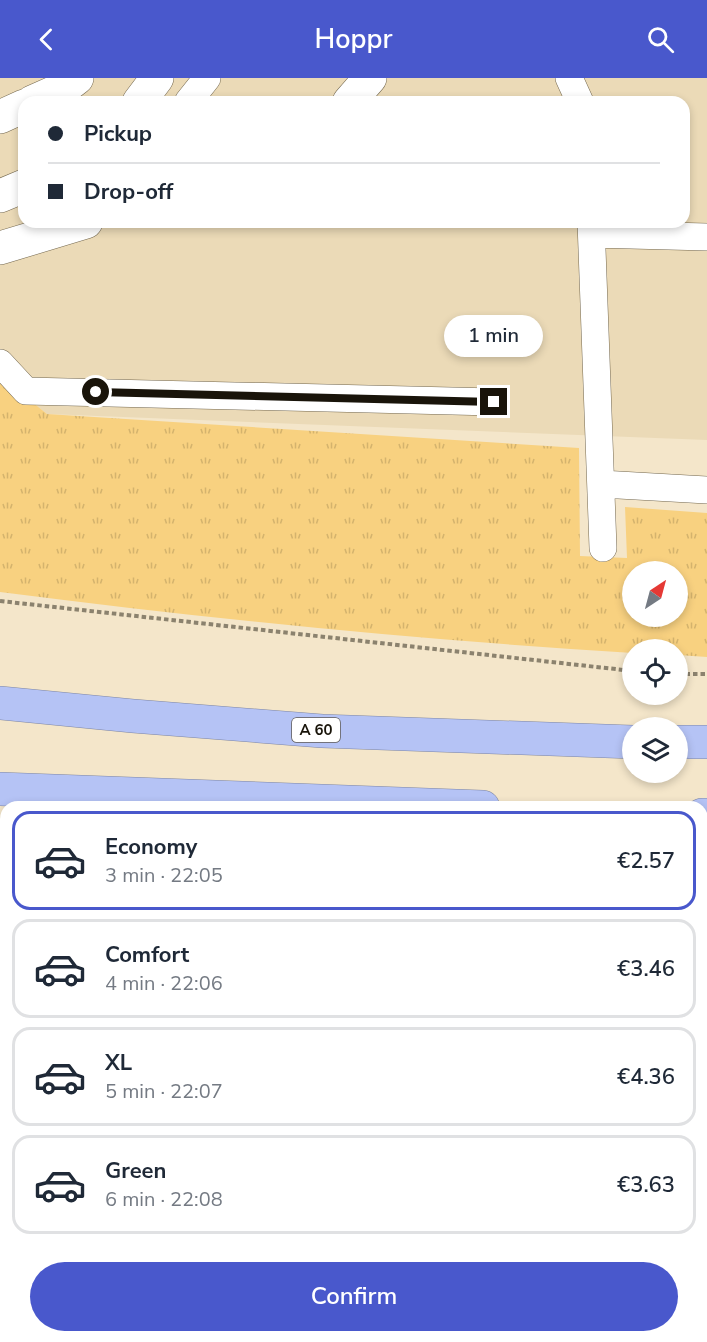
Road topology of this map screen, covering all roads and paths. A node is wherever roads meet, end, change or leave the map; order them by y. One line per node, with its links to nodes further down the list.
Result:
1 (77, 78): 6 (street)
2 (157, 78): 7 (street)
3 (207, 78): 8 (lane)
4 (370, 78): 9 (street)
5 (569, 78): 10 (lane)
6 (46, 96)
7 (144, 96)
8 (193, 96)
9 (354, 96)
10 (577, 96)
11 (18, 109): 12 (street)
12 (0, 117)
13 (18, 188): 14 (street)
14 (0, 196)
15 (66, 228): 18 (street)
16 (592, 228): 17 (lane); 21 (lane)
17 (707, 237)
18 (0, 248)
19 (0, 363): 20 (lane)
20 (494, 402)
21 (601, 484): 22 (lane); 23 (lane)
22 (707, 490)
23 (603, 548)
24 (0, 602): 25 (path)
25 (622, 670)
26 (688, 674): 27 (path)
27 (707, 674)
28 (0, 703): 29 (highway, A 60)
29 (622, 742)
30 (688, 742): 31 (highway)
31 (707, 742)
32 (0, 789): 33 (highway)
33 (322, 801)

